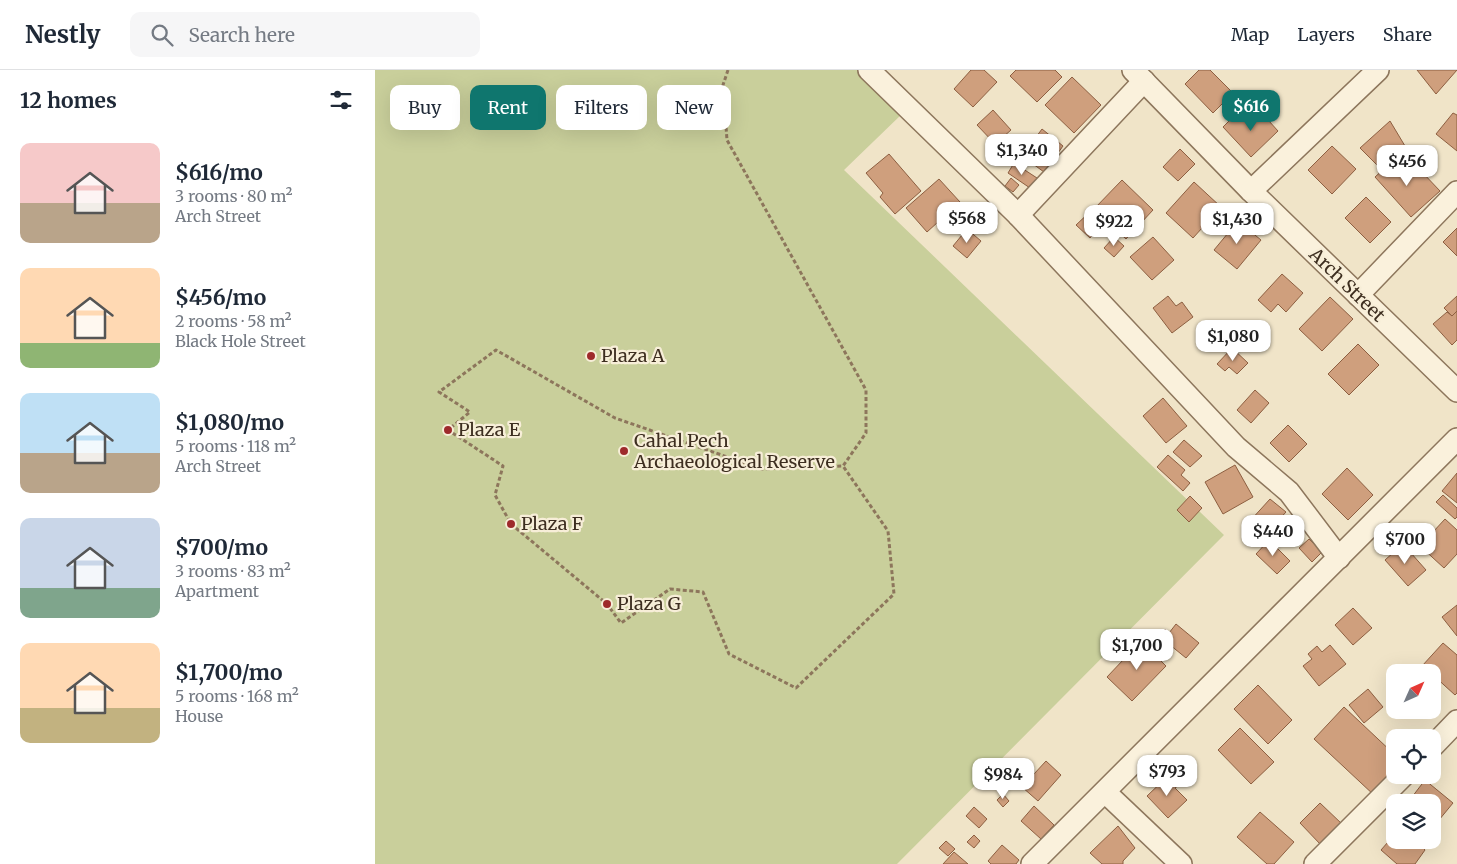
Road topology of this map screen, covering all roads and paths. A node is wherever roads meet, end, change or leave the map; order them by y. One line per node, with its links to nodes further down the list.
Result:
1 (728, 70): 11 (path)
2 (869, 70): 7 (street)
3 (1378, 70): 5 (street)
4 (1139, 74): 5 (street, Arch Street); 7 (street)
5 (1251, 191): 8 (street, Arch Street)
6 (1457, 192): 8 (street)
7 (1018, 215): 12 (street)
8 (1358, 295): 9 (street, Arch Street)
9 (1457, 391)
10 (1457, 439): 12 (street)
11 (843, 466): 11 (path)
12 (1339, 558): 16 (street)
13 (1457, 721): 14 (street)
14 (1441, 738)
15 (1395, 784): 19 (street)
16 (1105, 792): 17 (street); 18 (street)
17 (1032, 864)
18 (1181, 864)
19 (1315, 864)

